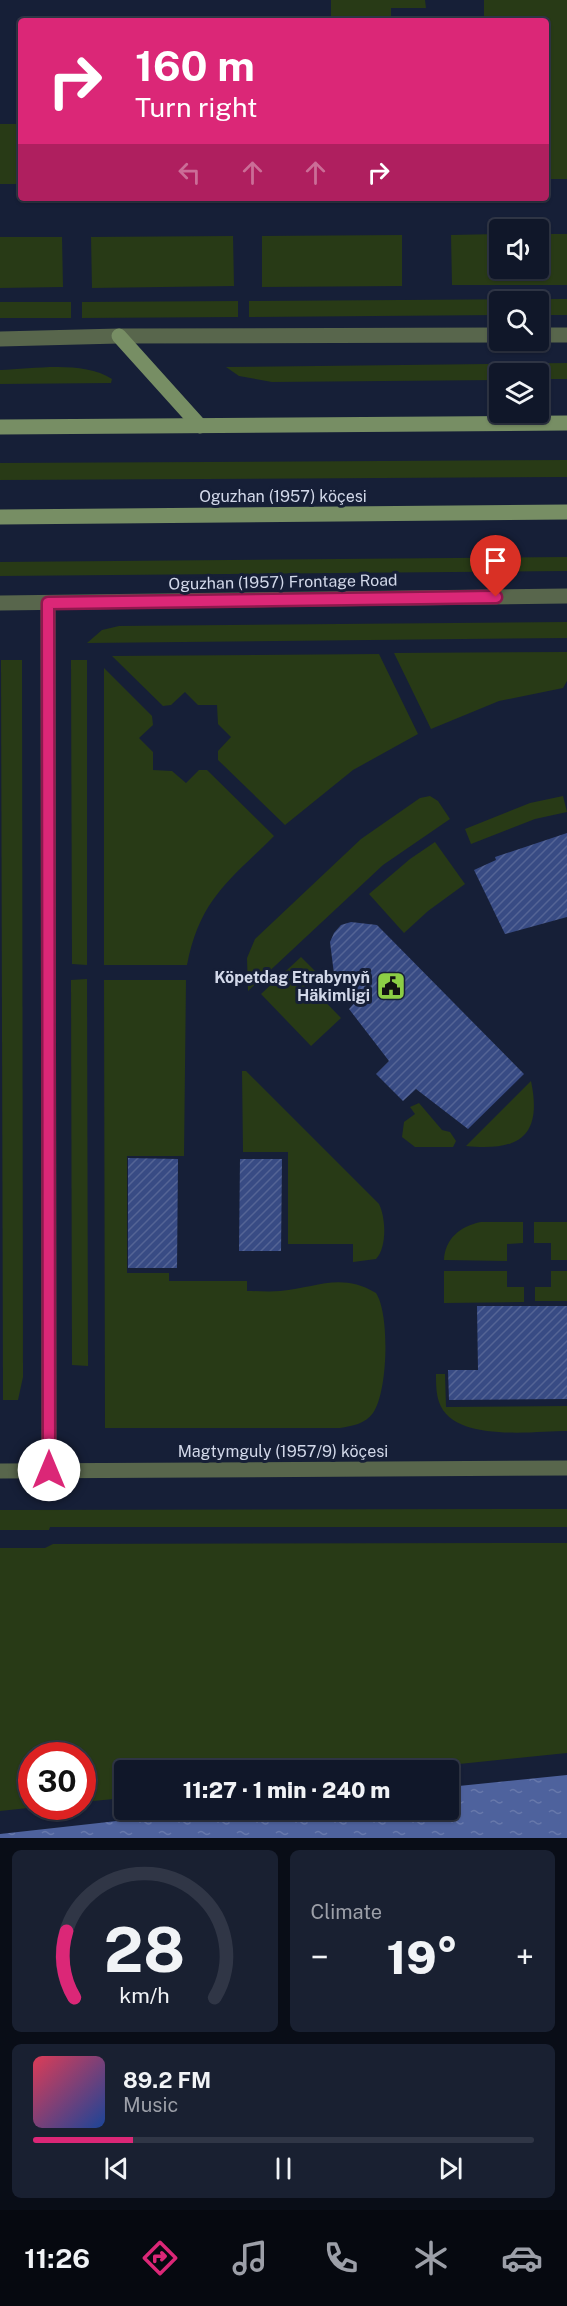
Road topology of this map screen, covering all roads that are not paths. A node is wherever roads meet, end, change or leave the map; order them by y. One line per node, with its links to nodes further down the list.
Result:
1 (489, 335): 4 (street)
2 (549, 335): 3 (street)
3 (567, 335)
4 (119, 336): 5 (street); 7 (main road)
5 (0, 339)
6 (567, 423): 7 (main road)
7 (200, 426): 8 (main road)
8 (0, 427)
9 (567, 512): 10 (main road, Oguzhan (1957) köçesi)
10 (0, 517)
11 (567, 596): 13 (street, Oguzhan (1957) Frontage Road)
12 (0, 603): 13 (street, Oguzhan (1957) Frontage Road)
13 (48, 603): 15 (street)
14 (567, 1468): 15 (street, Magtymguly (1957/9) köçesi)
15 (49, 1470): 16 (street, Magtymguly (1957/9) köçesi)
16 (0, 1471)

